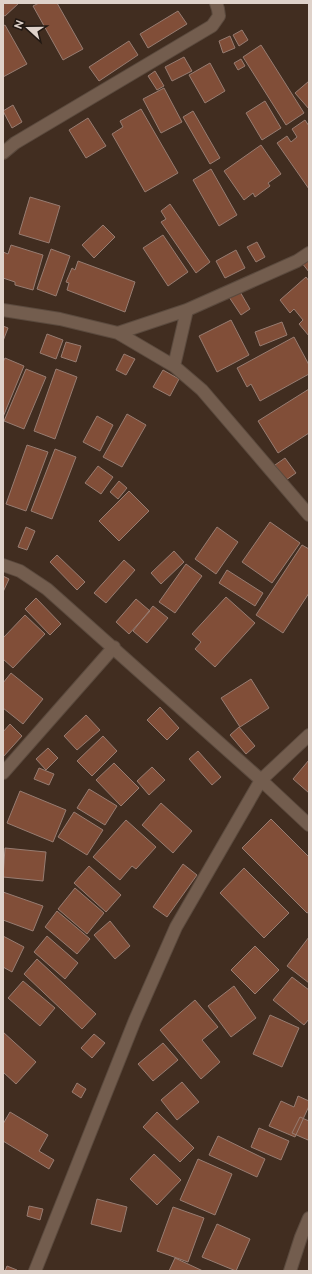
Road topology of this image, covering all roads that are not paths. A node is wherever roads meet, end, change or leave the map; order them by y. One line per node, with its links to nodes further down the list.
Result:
1 (216, 3): 2 (street)
2 (3, 153)
3 (309, 253): 5 (street)
4 (3, 310): 6 (street)
5 (187, 310): 6 (street); 7 (street)
6 (118, 333): 7 (street)
7 (174, 366): 8 (street)
8 (309, 515)
9 (3, 565): 10 (street)
10 (114, 647): 12 (street); 13 (street)
11 (309, 735): 13 (street)
12 (3, 773)
13 (261, 780): 14 (street); 16 (street)
14 (309, 825)
15 (309, 1218): 17 (street)
16 (35, 1271)
17 (290, 1271)

